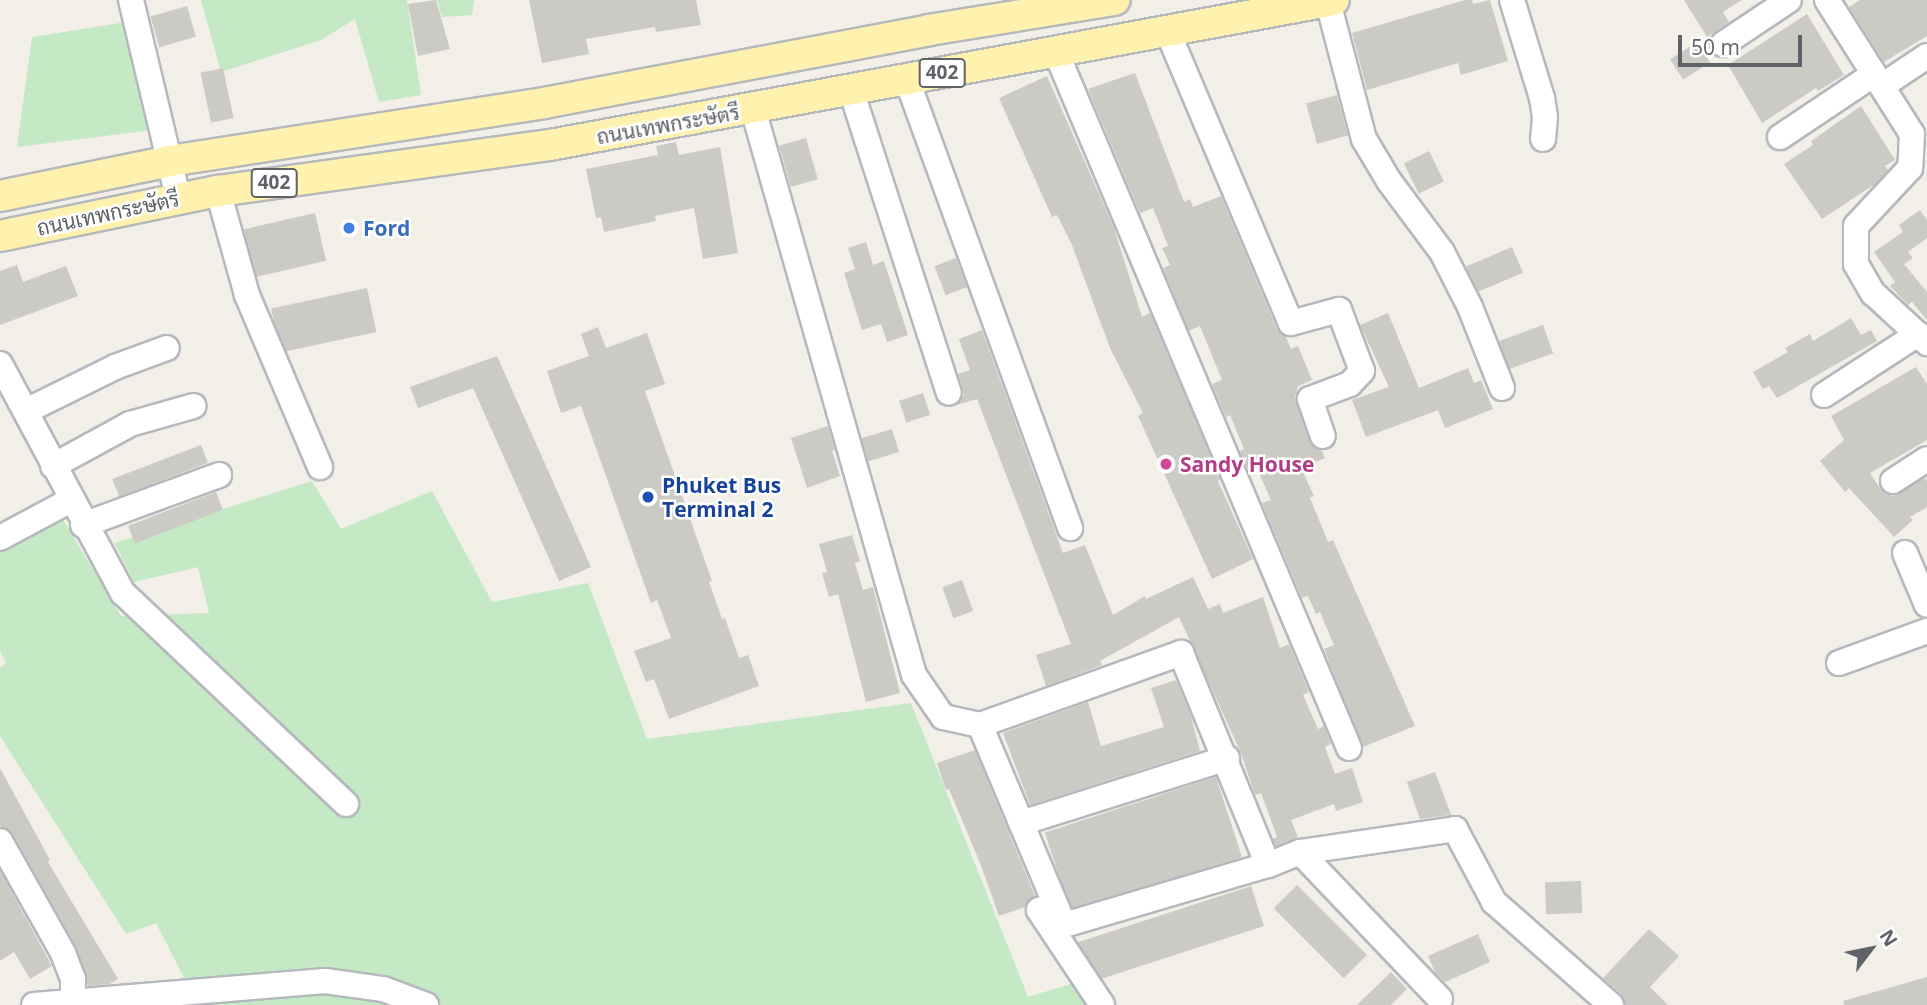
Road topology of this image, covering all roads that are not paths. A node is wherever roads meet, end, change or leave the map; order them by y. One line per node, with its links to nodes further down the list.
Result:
1 (131, 0): 18 (street)
2 (1115, 0): 7 (main road, ถนนเทพกระษัตรี / 402)
3 (1512, 0): 17 (street)
4 (1789, 0): 9 (street)
5 (1827, 0): 13 (street)
6 (1331, 1): 8 (main road, ถนนเทพกระษัตรี / 402); 26 (street)
7 (1028, 7): 18 (main road, ถนนเทพกระษัตรี / 402)
8 (1167, 30): 10 (main road, ถนนเทพกระษัตรี / 402); 31 (street)
9 (1723, 44)
10 (1056, 52): 12 (main road, ถนนเทพกระษัตรี / 402); 46 (street)
11 (1927, 56): 13 (street)
12 (907, 80): 14 (main road, ถนนเทพกระษัตรี / 402); 39 (street)
13 (1878, 80): 16 (street); 23 (street)
14 (851, 90): 15 (main road, ถนนเทพกระษัตรี / 402); 27 (street)
15 (753, 108): 19 (main road, ถนนเทพกระษัตรี / 402); 45 (street)
16 (1780, 137)
17 (1543, 139)
18 (170, 161): 20 (main road, ถนนเทพกระษัตรี / 402); 21 (street)
19 (218, 191): 21 (main road, ถนนเทพกระษัตรี / 402); 34 (street)
20 (0, 196)
21 (178, 198): 22 (main road, ถนนเทพกระษัตรี / 402)
22 (0, 236)
23 (1922, 339): 28 (street)
24 (167, 348): 30 (street)
25 (0, 365): 30 (street)
26 (1502, 387)
27 (949, 393)
28 (1824, 395)
29 (193, 406): 33 (street)
30 (26, 411): 33 (street)
31 (1324, 436)
32 (1927, 459): 36 (street)
33 (53, 466): 37 (street)
34 (320, 467)
35 (219, 475): 38 (street)
36 (1893, 481)
37 (71, 500): 38 (street); 40 (street)
38 (83, 525): 48 (street)
39 (1070, 528)
40 (0, 538)
41 (1905, 552): 42 (street)
42 (1927, 605)
43 (1927, 631): 44 (street)
44 (1839, 663)
45 (980, 725): 47 (street); 49 (street)
46 (1349, 748)
47 (1227, 758): 49 (street); 52 (street)
48 (346, 804)
49 (1021, 823): 53 (street)
50 (0, 841): 55 (street)
51 (1300, 852): 52 (street); 54 (street); 59 (street)
52 (1268, 865): 53 (street)
53 (1055, 904): 58 (street)
54 (1440, 999)
55 (73, 1002): 56 (street); 57 (street)
56 (34, 1005)
57 (426, 1005)
58 (1102, 1005)
59 (1611, 1005)

